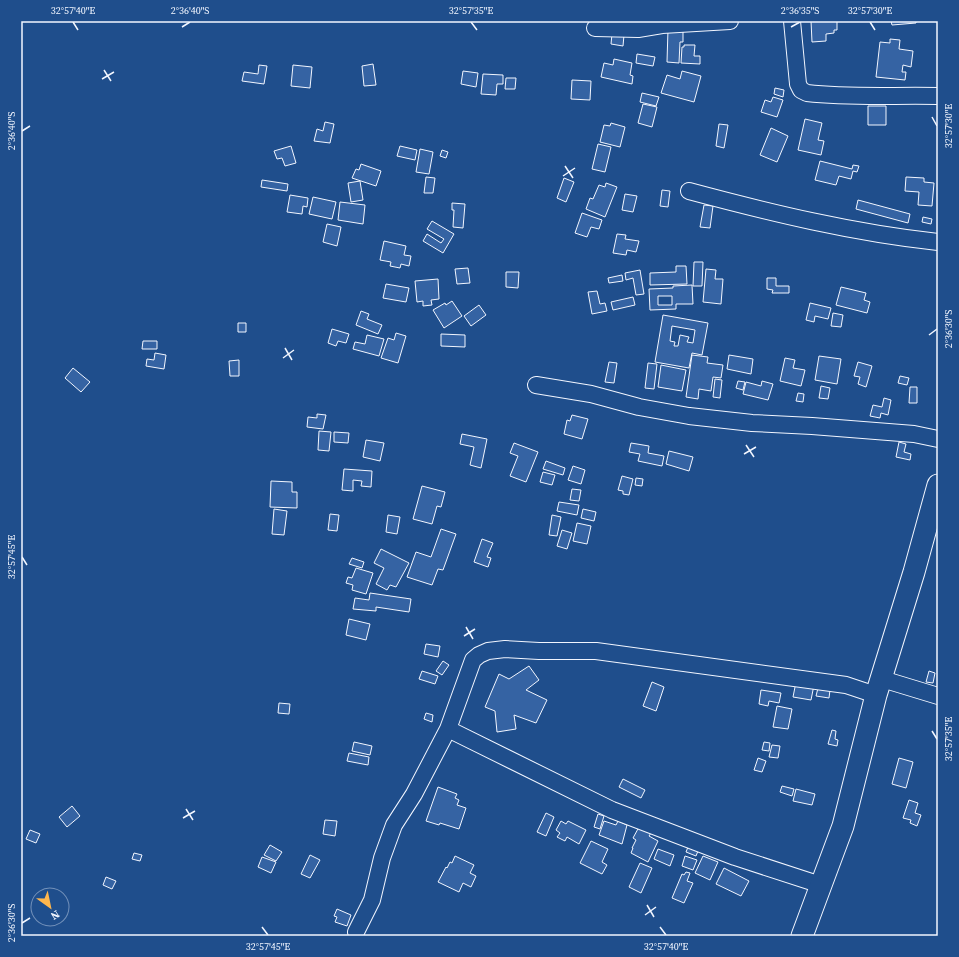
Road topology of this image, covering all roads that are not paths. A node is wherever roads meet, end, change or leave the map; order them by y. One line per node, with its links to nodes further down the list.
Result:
1 (730, 21): 3 (street)
2 (792, 21): 4 (street)
3 (595, 28)
4 (938, 96)
5 (689, 191): 6 (street)
6 (938, 242)
7 (536, 385): 8 (street)
8 (938, 439)
9 (938, 485): 10 (main road)
10 (879, 687): 11 (street); 12 (street); 13 (main road)
11 (938, 696)
12 (448, 729): 13 (street); 14 (street)
13 (821, 885): 15 (main road)
14 (356, 935)
15 (802, 936)

